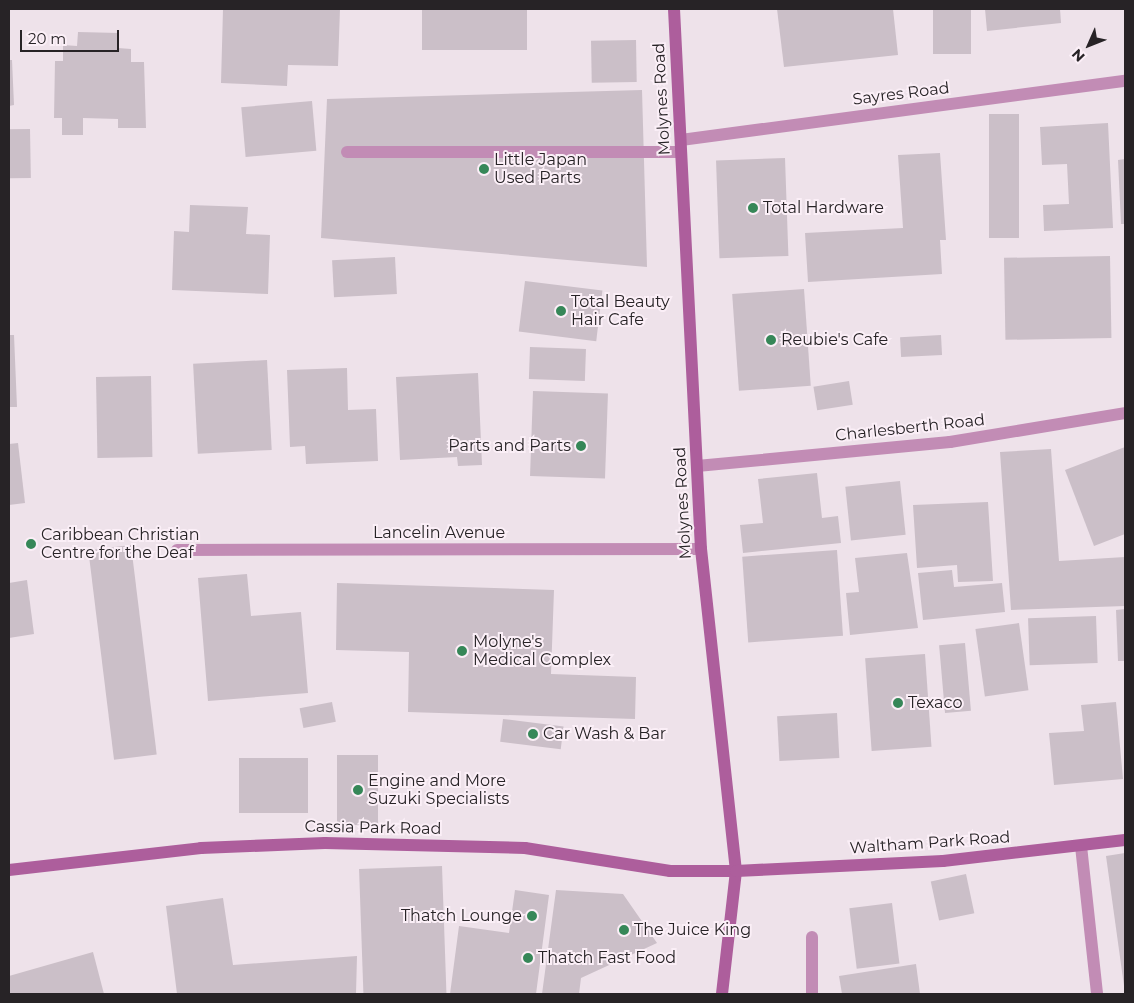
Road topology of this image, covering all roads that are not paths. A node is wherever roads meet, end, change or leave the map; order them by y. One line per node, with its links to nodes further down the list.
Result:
1 (674, 9): 3 (main road, Molynes Road)
2 (1125, 81): 3 (street, Sayres Road)
3 (681, 146): 4 (street, Sayres Road); 6 (main road, Molynes Road)
4 (347, 152)
5 (1125, 413): 6 (street, Charlesberth Road)
6 (697, 466): 7 (main road, Molynes Road)
7 (701, 549): 8 (street, Lancelin Avenue); 12 (main road, Molynes Road)
8 (177, 550)
9 (1125, 840): 10 (main road, Waltham Park Road)
10 (1081, 846): 12 (main road, Waltham Park Road); 16 (street)
11 (9, 870): 12 (main road, Cassia Park Road)
12 (736, 871): 14 (main road, Molynes Road)
13 (812, 938): 15 (street)
14 (722, 994)
15 (812, 994)
16 (1097, 994)

